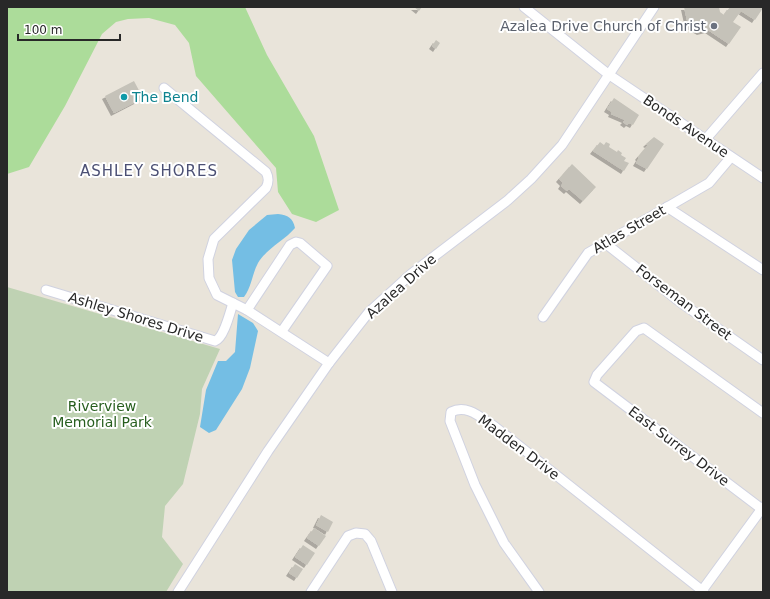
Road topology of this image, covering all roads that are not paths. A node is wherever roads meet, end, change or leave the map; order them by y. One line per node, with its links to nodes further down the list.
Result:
1 (524, 7): 4 (street, Bonds Avenue)
2 (654, 7): 4 (street, Azalea Drive)
3 (763, 73): 6 (street)
4 (608, 74): 6 (street, Bonds Avenue); 18 (street, Azalea Drive)
5 (164, 88): 13 (street)
6 (705, 140): 7 (street, Bonds Avenue)
7 (731, 157): 8 (street, Bonds Avenue); 9 (street, Atlas Street)
8 (763, 178)
9 (667, 207): 10 (street, Atlas Street); 11 (street)
10 (605, 243): 15 (street, Atlas Street); 17 (street, Forseman Street)
11 (763, 270)
12 (46, 290): 13 (street, Ashley Shores Drive)
13 (233, 303): 14 (street)
14 (247, 310): 16 (street); 16 (street)
15 (543, 317)
16 (282, 331): 18 (street)
17 (763, 360)
18 (329, 363): 21 (street, Azalea Drive)
19 (763, 413): 20 (street, East Surrey Drive)
20 (762, 509): 25 (street)
21 (178, 592)
22 (311, 592): 23 (street)
23 (392, 592)
24 (539, 592): 25 (street, Madden Drive)
25 (703, 592)

